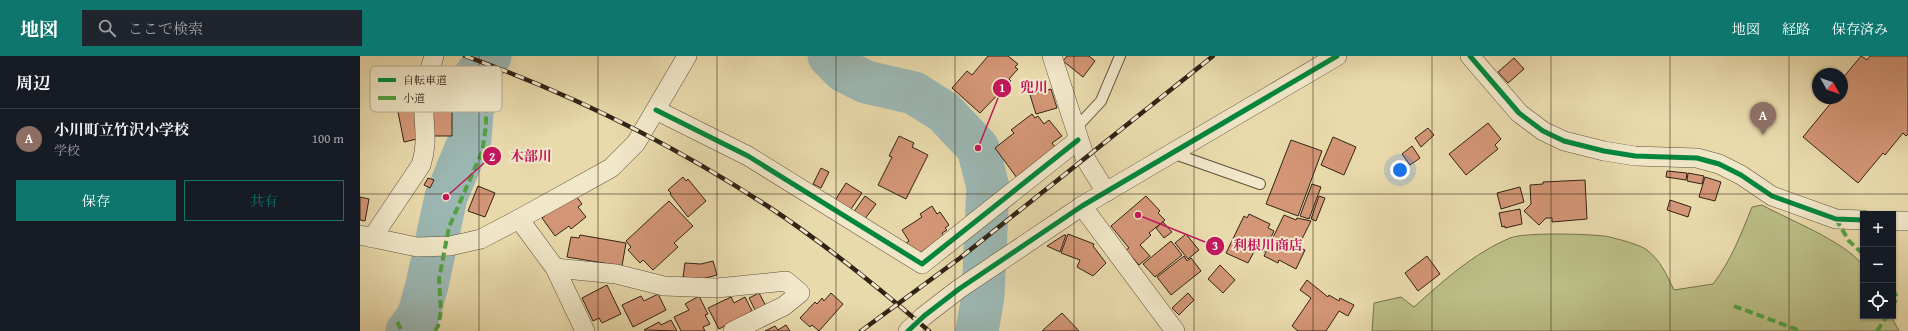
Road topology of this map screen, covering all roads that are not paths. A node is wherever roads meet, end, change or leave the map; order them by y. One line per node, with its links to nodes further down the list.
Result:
1 (434, 56): 7 (street)
2 (687, 56): 8 (street)
3 (1052, 56): 10 (street)
4 (1120, 56): 10 (lane)
5 (1337, 56): 11 (street)
6 (1470, 56): 16 (street)
7 (432, 66)
8 (656, 110): 10 (street); 15 (street)
9 (424, 112): 19 (street)
10 (1077, 135): 13 (street)
11 (1172, 153): 12 (lane); 13 (street)
12 (1260, 184)
13 (1106, 192): 14 (street)
14 (1082, 206): 23 (street); 24 (street)
15 (519, 219): 19 (street); 20 (street)
16 (1860, 220)
17 (1908, 220): 18 (street)
18 (1896, 221)
19 (366, 236)
20 (555, 268): 21 (street); 22 (street)
21 (585, 331)
22 (733, 331)
23 (908, 331)
24 (1175, 331)

